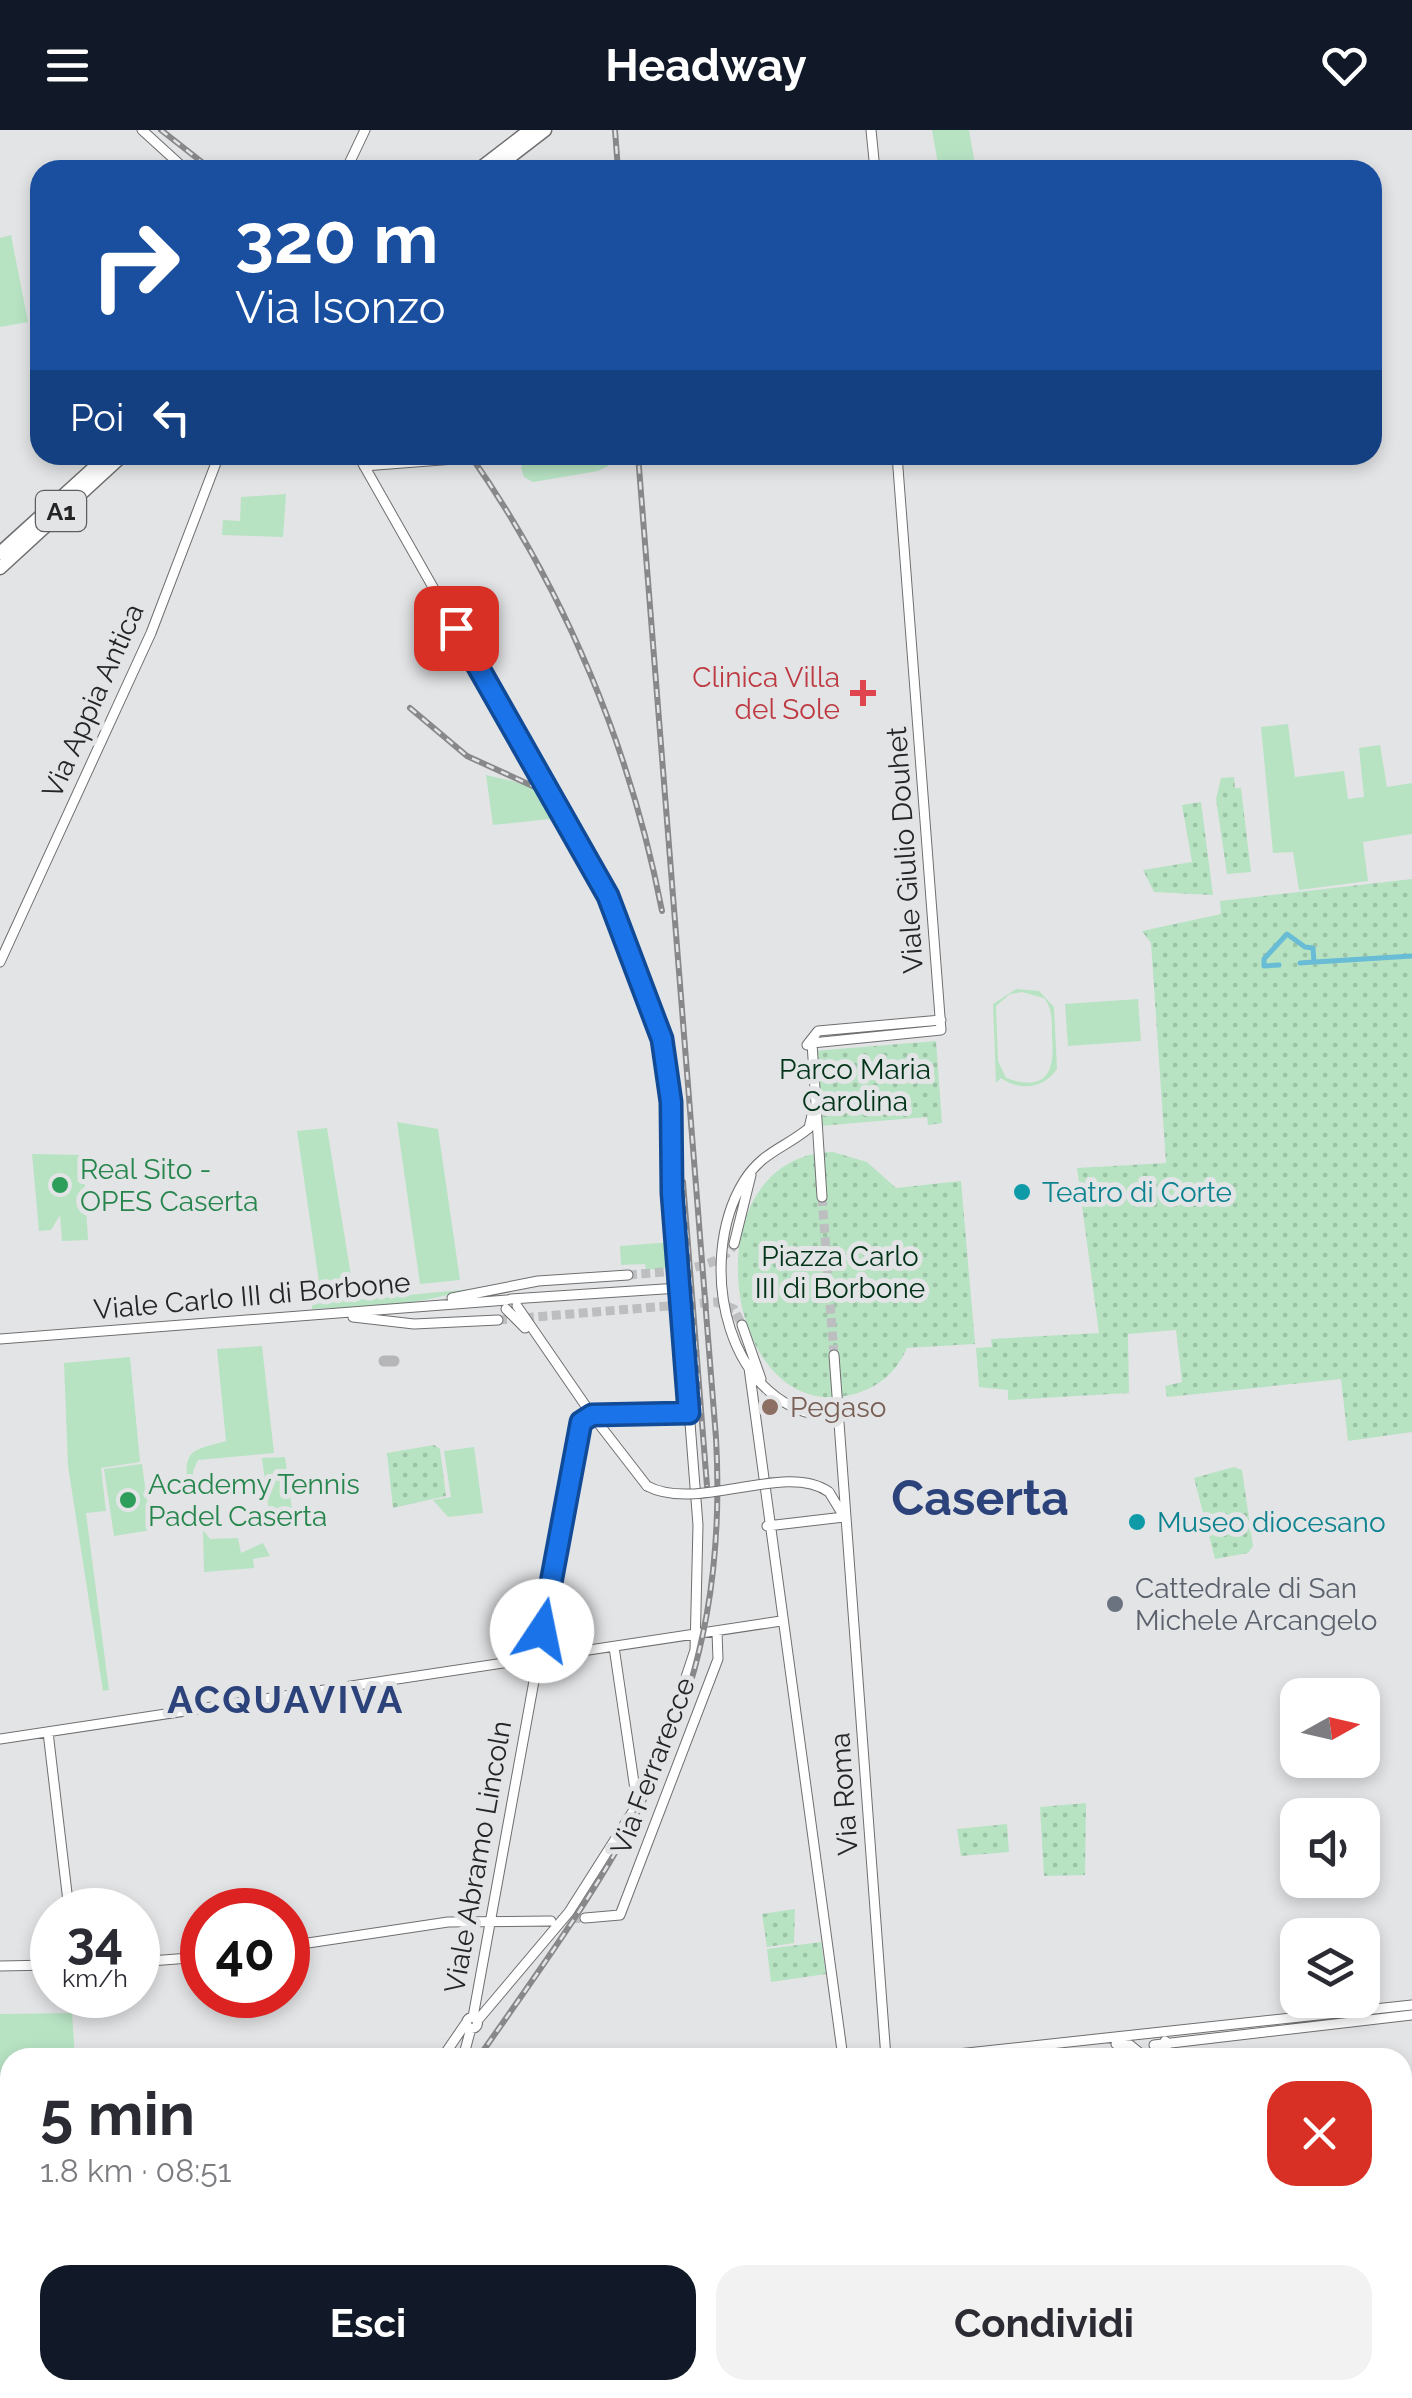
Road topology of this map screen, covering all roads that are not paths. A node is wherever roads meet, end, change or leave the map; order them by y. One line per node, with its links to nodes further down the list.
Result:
1 (142, 130): 6 (street)
2 (365, 130): 7 (street)
3 (530, 130): 8 (highway)
4 (546, 130): 9 (highway)
5 (872, 130): 10 (street)
6 (175, 160)
7 (351, 160)
8 (491, 160)
9 (506, 160)
10 (874, 160)
11 (97, 465): 18 (highway, A1)
12 (112, 465): 19 (highway, A1)
13 (215, 465): 20 (street, Via Appia Antica)
14 (364, 465): 17 (street)
15 (400, 465): 17 (street, bridge)
16 (898, 465): 21 (street, Viale Giulio Douhet)
17 (367, 470): 29 (street)
18 (0, 554)
19 (0, 568)
20 (0, 962)
21 (941, 1025): 22 (street); 23 (street)
22 (801, 1134): 23 (street); 24 (street)
23 (818, 1140): 25 (street)
24 (753, 1167): 26 (street); 38 (street)
25 (822, 1197)
26 (734, 1244)
27 (628, 1275): 28 (street)
28 (555, 1280): 30 (street, Viale Carlo III di Borbone); 32 (street)
29 (679, 1288): 30 (street, Viale Carlo III di Borbone); 40 (street)
30 (539, 1298): 31 (street, Viale Carlo III di Borbone)
31 (509, 1304): 32 (street, Viale Carlo III di Borbone); 33 (street, Viale Carlo III di Borbone); 41 (street)
32 (410, 1306): 36 (street, Viale Carlo III di Borbone)
33 (353, 1317): 34 (street); 36 (street, Viale Carlo III di Borbone)
34 (498, 1320)
35 (742, 1325): 39 (street)
36 (0, 1342)
37 (834, 1355): 42 (street, Via Roma)
38 (748, 1368): 39 (street); 46 (street)
39 (768, 1392): 42 (street)
40 (689, 1413): 41 (street); 49 (street)
41 (592, 1415): 43 (street, bridge); 51 (street, Viale Abramo Lincoln)
42 (838, 1416): 43 (street, Via Roma)
43 (837, 1491): 44 (street); 45 (street, Via Roma); 45 (street)
44 (825, 1518): 45 (street); 46 (street)
45 (845, 1522): 70 (street, Via Roma)
46 (767, 1526): 47 (street)
47 (781, 1621): 48 (street); 69 (street)
48 (717, 1632): 49 (street); 56 (street, Via Ferrarecce)
49 (697, 1634): 50 (street); 54 (street)
50 (614, 1647): 51 (street); 54 (street)
51 (536, 1657): 52 (street); 58 (street, Viale Abramo Lincoln)
52 (48, 1732): 53 (street); 55 (street)
53 (0, 1739)
54 (637, 1806): 65 (street)
55 (66, 1888)
56 (585, 1918)
57 (552, 1921): 58 (street)
58 (492, 1922): 59 (street); 65 (street, Viale Abramo Lincoln)
59 (310, 1942)
60 (30, 1965): 61 (street)
61 (0, 1966)
62 (1412, 2005): 63 (street)
63 (1398, 2011): 64 (street); 66 (street)
64 (1412, 2016)
65 (472, 2022): 67 (street, Viale Abramo Lincoln); 68 (street)
66 (1161, 2039): 71 (street); 74 (street); 75 (street)
67 (450, 2048)
68 (466, 2048)
69 (842, 2048)
70 (885, 2048)
71 (1047, 2048)
72 (1086, 2048): 73 (street)
73 (1131, 2048)
74 (1159, 2048)
75 (1164, 2048)

